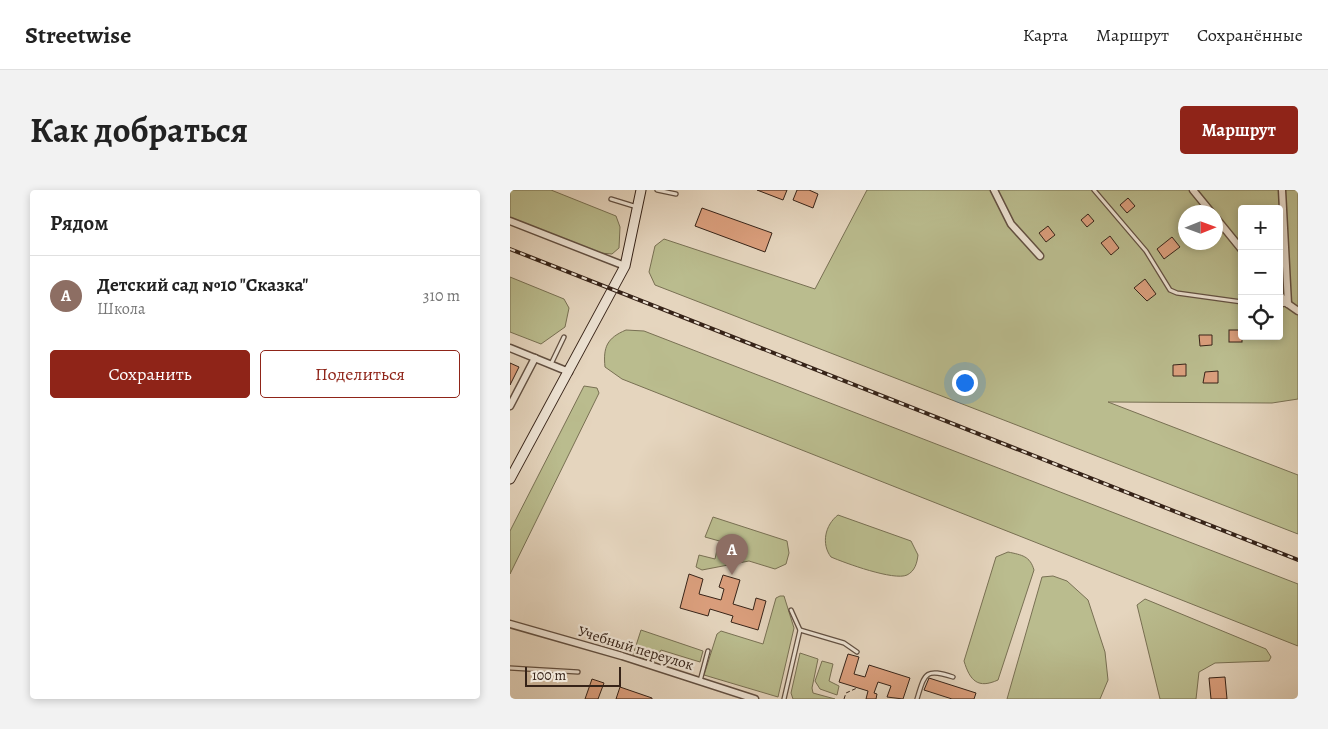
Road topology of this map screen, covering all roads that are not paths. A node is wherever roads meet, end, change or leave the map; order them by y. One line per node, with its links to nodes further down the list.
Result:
1 (641, 190): 10 (street)
2 (657, 190): 7 (lane)
3 (994, 190): 15 (street)
4 (1094, 190): 19 (lane)
5 (1193, 190): 9 (street)
6 (1282, 190): 14 (street)
7 (676, 194)
8 (611, 200): 10 (lane)
9 (1205, 205)
10 (638, 207): 16 (street)
11 (510, 221): 16 (street)
12 (1223, 227): 13 (street)
13 (1238, 245)
14 (1282, 250)
15 (1040, 256)
16 (625, 266): 27 (street)
17 (1283, 272): 20 (street)
18 (1280, 295): 20 (street)
19 (1238, 301)
20 (1288, 304): 21 (lane); 22 (street)
21 (1283, 305)
22 (1298, 311)
23 (564, 338): 26 (lane)
24 (510, 348): 25 (street)
25 (535, 358): 26 (street); 28 (street)
26 (550, 364): 27 (street)
27 (570, 372): 29 (street)
28 (510, 406)
29 (510, 480)
30 (791, 610): 32 (lane)
31 (510, 624): 38 (street, Учебный переулок)
32 (800, 630): 34 (lane); 40 (lane)
33 (708, 651): 38 (lane)
34 (857, 652)
35 (510, 668): 36 (lane)
36 (578, 672)
37 (953, 677): 41 (lane)
38 (700, 681): 39 (street, Учебный переулок)
39 (755, 699)
40 (784, 699)
41 (917, 699)

